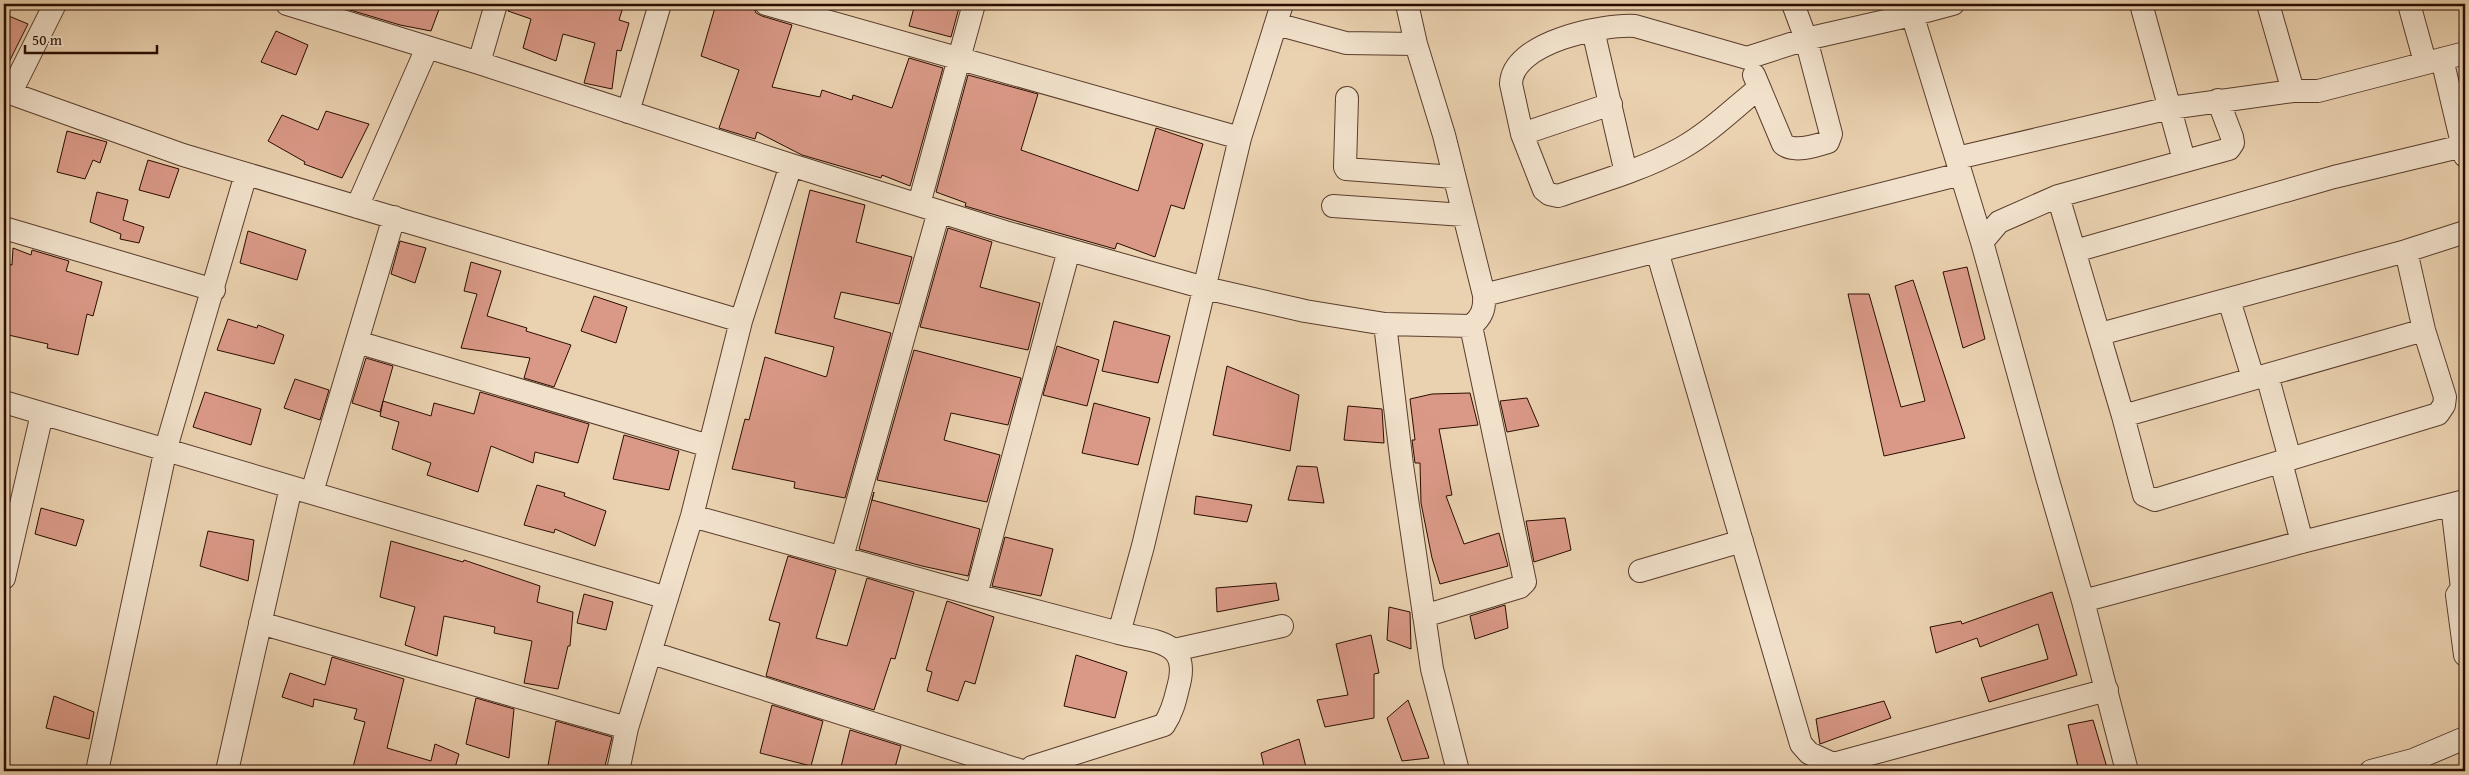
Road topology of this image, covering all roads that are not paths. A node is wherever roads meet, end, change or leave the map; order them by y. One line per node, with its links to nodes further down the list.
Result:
1 (55, 4): 27 (street)
2 (287, 4): 13 (street)
3 (496, 4): 24 (street)
4 (660, 4): 32 (street)
5 (766, 4): 21 (street)
6 (974, 4): 21 (street)
7 (1407, 4): 18 (street)
8 (1793, 4): 17 (street)
9 (1953, 4): 14 (street)
10 (2141, 4): 31 (street)
11 (2268, 4): 26 (street)
12 (2409, 4): 23 (street)
13 (327, 10): 19 (street)
14 (1910, 10): 17 (street); 38 (street)
15 (1279, 14): 18 (street); 34 (street)
16 (1593, 30): 22 (street); 30 (street); 33 (street)
17 (1806, 39): 22 (street); 25 (street)
18 (1416, 44): 41 (street)
19 (427, 48): 24 (street); 44 (street)
20 (2465, 53): 23 (street)
21 (958, 57): 34 (street); 45 (street)
22 (1748, 58): 25 (street)
23 (2434, 60): 26 (street); 35 (street)
24 (479, 63): 32 (street)
25 (1759, 88): 39 (street)
26 (2293, 91): 29 (street)
27 (7, 92): 40 (street)
28 (1347, 98): 41 (street)
29 (2218, 100): 31 (street); 36 (street)
30 (1611, 104): 33 (street); 39 (street)
31 (2170, 108): 36 (street); 38 (street)
32 (628, 112): 37 (street)
33 (1522, 134): 39 (street)
34 (1240, 138): 55 (street)
35 (2464, 151): 54 (street)
36 (2184, 160): 42 (street)
37 (791, 166): 45 (street); 59 (street)
38 (1959, 166): 50 (street); 52 (street)
39 (1626, 173)
40 (246, 174): 44 (street); 56 (street)
41 (1454, 177): 46 (street)
42 (2058, 196): 50 (street); 54 (street)
43 (1333, 206): 46 (street)
44 (357, 207): 47 (street)
45 (929, 208): 51 (street); 77 (street)
46 (1464, 215): 57 (street)
47 (394, 217): 59 (street); 64 (street)
48 (4, 228): 56 (street)
49 (2465, 232): 53 (street)
50 (1982, 242): 83 (street)
51 (1069, 250): 55 (street); 81 (street)
52 (1657, 251): 57 (street); 75 (street)
53 (2406, 251): 58 (street); 62 (street)
54 (2075, 252): 63 (street)
55 (1205, 288): 60 (street); 87 (street)
56 (214, 290): 70 (street)
57 (1484, 296): 61 (street)
58 (2229, 300): 63 (street); 65 (street)
59 (740, 321): 69 (street)
60 (1385, 324): 61 (street); 84 (street)
61 (1471, 326): 84 (street)
62 (2424, 330): 65 (street); 71 (street)
63 (2100, 334): 68 (street)
64 (357, 342): 69 (street); 72 (street)
65 (2260, 377): 68 (street); 71 (street)
66 (4, 402): 67 (street)
67 (42, 414): 70 (street); 79 (street)
68 (2123, 416): 71 (street)
69 (709, 446): 74 (street)
70 (166, 448): 72 (street); 95 (street)
71 (2286, 460): 76 (street)
72 (301, 489): 82 (street); 85 (street)
73 (2458, 503): 76 (street); 80 (street)
74 (692, 516): 77 (street); 82 (street)
75 (1742, 540): 78 (street); 91 (street)
76 (2302, 542): 83 (street)
77 (842, 557): 81 (street)
78 (1640, 571)
79 (4, 578)
80 (2463, 587): 90 (street)
81 (976, 596): 87 (street)
82 (667, 598): 89 (street)
83 (2083, 601): 91 (street)
84 (1424, 616): 100 (street)
85 (260, 623): 92 (street); 96 (street)
86 (1282, 626): 88 (street)
87 (1119, 633): 88 (street)
88 (1174, 650): 99 (street)
89 (652, 653): 92 (street); 98 (street)
90 (2465, 655)
91 (2106, 690): 101 (street)
92 (627, 728): 97 (street)
93 (2465, 738): 94 (street)
94 (2414, 766): 102 (street)
95 (97, 771)
96 (230, 771)
97 (618, 771)
98 (1022, 771)
99 (1028, 771)
100 (1458, 771)
101 (2128, 771)
102 (2371, 771)

